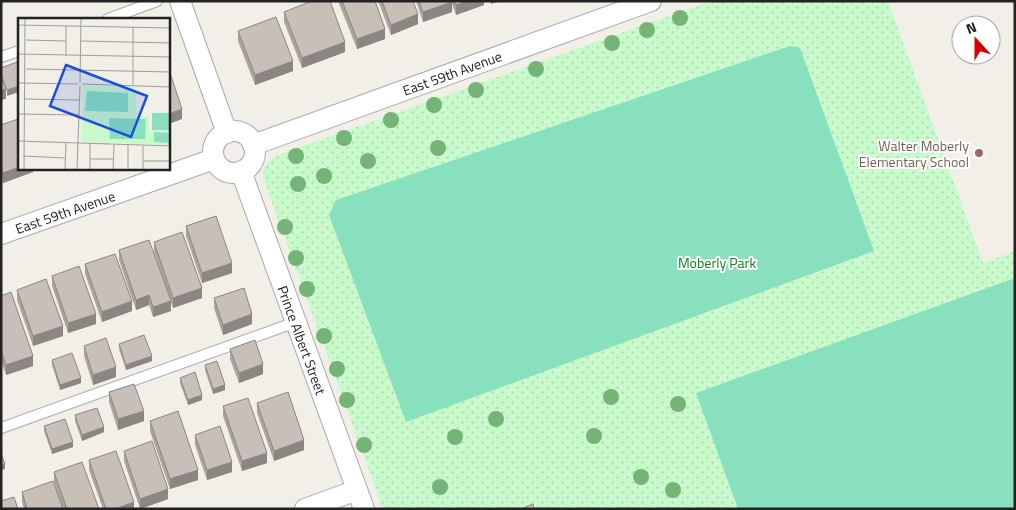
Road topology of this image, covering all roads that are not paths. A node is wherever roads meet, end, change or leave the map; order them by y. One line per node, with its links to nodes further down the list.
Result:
1 (157, 1): 4 (lane)
2 (180, 1): 7 (street)
3 (651, 1): 8 (street, East 59th Avenue)
4 (111, 18)
5 (18, 51): 6 (lane)
6 (1, 58)
7 (227, 132): 8 (street); 9 (street)
8 (253, 145): 10 (street)
9 (214, 159): 10 (street); 11 (street, East 59th Avenue)
10 (241, 171): 12 (street, Prince Albert Street)
11 (1, 234)
12 (296, 322): 13 (lane); 14 (street, Prince Albert Street)
13 (1, 428)
14 (357, 490): 15 (street); 16 (street, Prince Albert Street)
15 (305, 509)
16 (364, 509)

